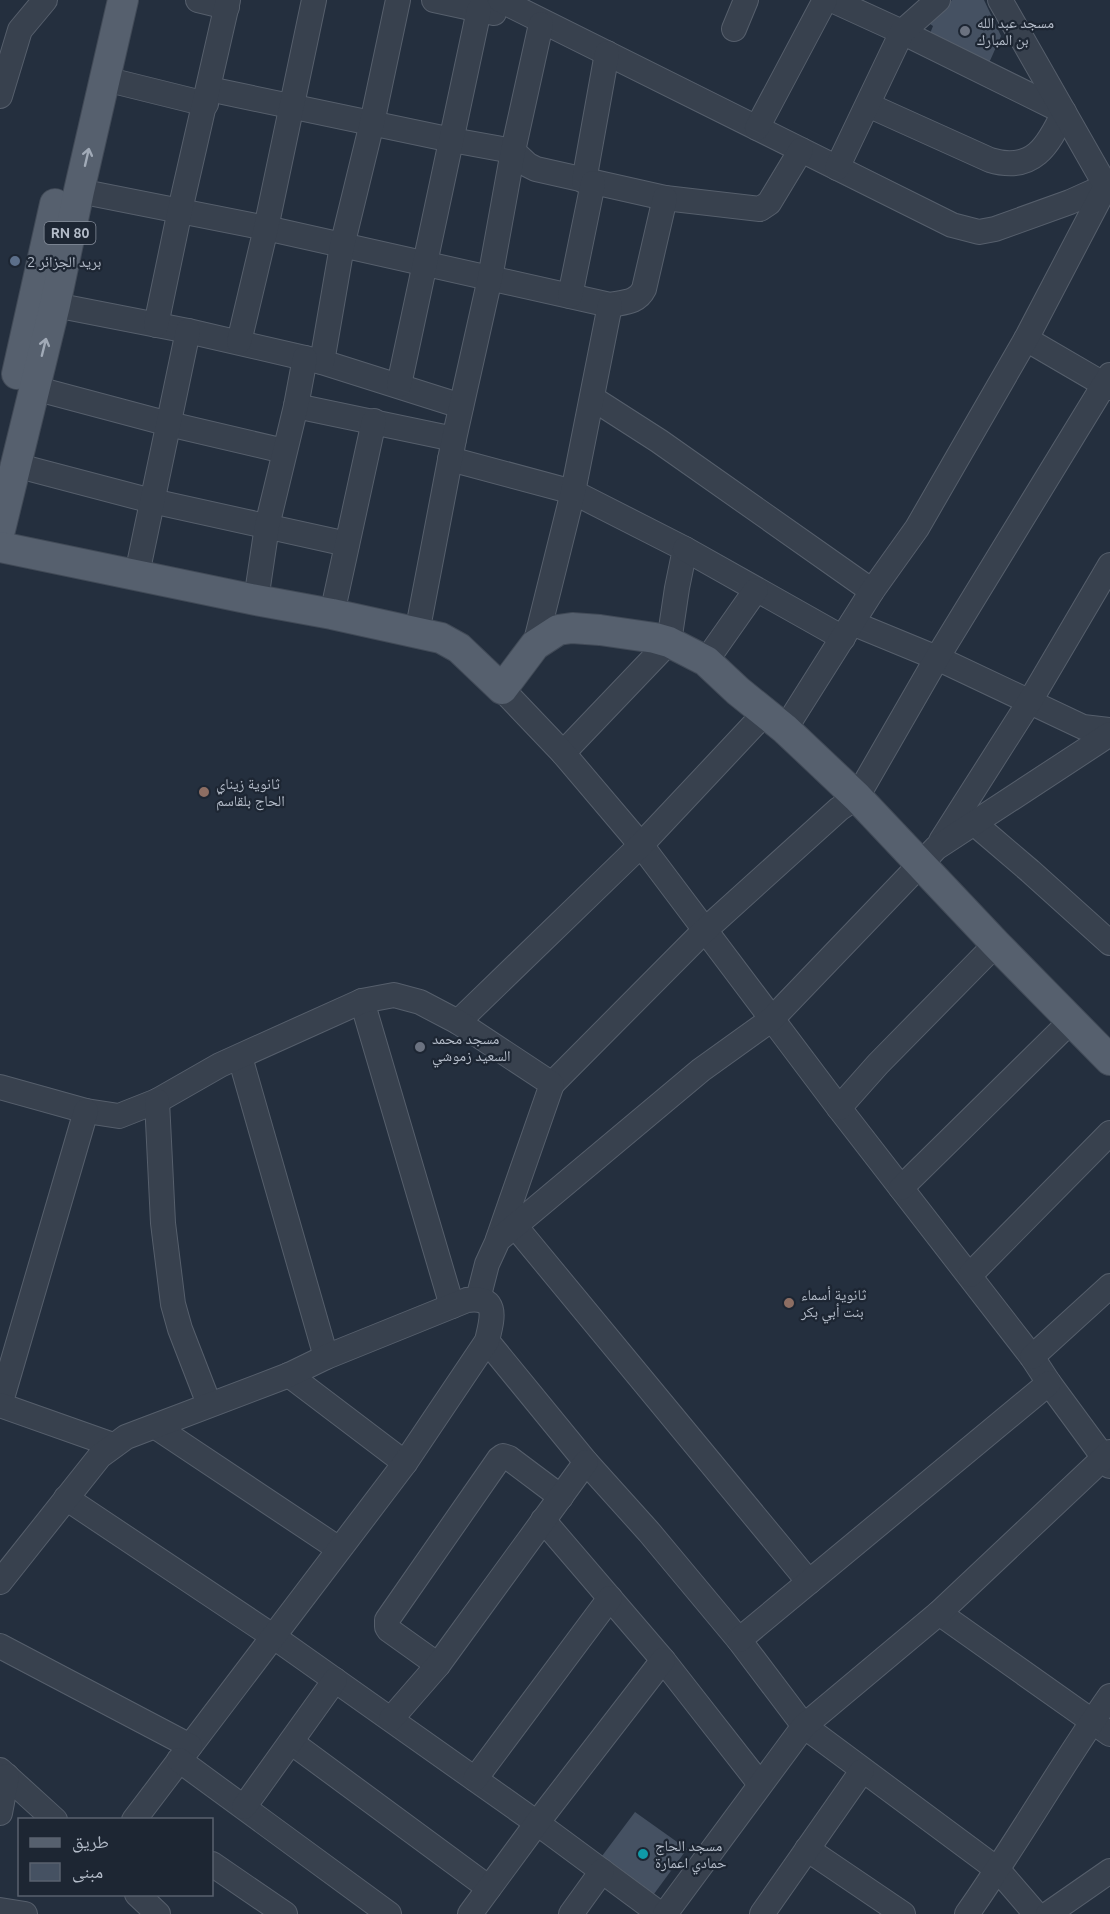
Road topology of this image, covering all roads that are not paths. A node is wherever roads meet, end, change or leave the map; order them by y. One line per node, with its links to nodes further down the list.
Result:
1 (45, 0): 16 (street)
2 (104, 0): 59 (main road, RN 80)
3 (123, 0): 20 (main road, RN 80)
4 (198, 0): 13 (street)
5 (314, 0): 24 (street)
6 (398, 0): 26 (street)
7 (434, 0): 14 (street)
8 (746, 0): 17 (street)
9 (825, 0): 27 (street)
10 (832, 0): 18 (street)
11 (938, 0): 18 (street)
12 (1000, 0): 25 (street)
13 (228, 3): 22 (street)
14 (489, 5): 15 (street); 28 (street)
15 (545, 24): 19 (street); 30 (street)
16 (10, 28): 21 (street)
17 (734, 29)
18 (902, 32): 23 (street); 25 (street)
19 (607, 53): 27 (street); 32 (street)
20 (105, 79): 22 (street); 34 (main road, RN 80, one-way to 20)
21 (0, 96)
22 (207, 97): 24 (street); 36 (street)
23 (868, 105): 25 (street); 31 (street)
24 (291, 108): 26 (street); 37 (street)
25 (1064, 112): 33 (street)
26 (372, 123): 28 (street); 38 (street)
27 (757, 128): 29 (street)
28 (452, 140): 30 (street); 39 (street)
29 (801, 150): 31 (street); 35 (street)
30 (513, 151): 32 (street); 40 (street)
31 (837, 168): 33 (street)
32 (589, 182): 35 (street); 41 (street)
33 (1108, 185): 46 (street)
34 (79, 191): 36 (street); 42 (main road, RN 80)
35 (665, 198): 43 (street)
36 (180, 210): 37 (street); 44 (street)
37 (266, 228): 38 (street); 47 (street)
38 (342, 246): 39 (street); 48 (street)
39 (424, 263): 40 (street); 50 (street)
40 (490, 278): 41 (street); 54 (street)
41 (570, 296): 43 (street)
42 (55, 305): 44 (street); 51 (main road, RN 80, one-way to 42)
43 (610, 305): 52 (street)
44 (156, 325): 45 (street)
45 (188, 331): 47 (street); 56 (street)
46 (1026, 339): 49 (street); 70 (street)
47 (239, 342): 48 (street)
48 (314, 360): 50 (street); 53 (street)
49 (1108, 383): 77 (street)
50 (399, 385): 54 (street)
51 (34, 388): 56 (street); 59 (main road, RN 80)
52 (592, 398): 60 (street); 70 (street)
53 (296, 406): 55 (street); 58 (street)
54 (461, 406): 57 (street)
55 (374, 421): 57 (street); 64 (street)
56 (169, 424): 58 (street); 61 (street)
57 (452, 449): 60 (street); 74 (street)
58 (284, 451): 62 (street)
59 (8, 462): 61 (street); 63 (main road, RN 80)
60 (573, 492): 66 (street); 76 (street)
61 (152, 501): 62 (street); 68 (street)
62 (267, 525): 64 (street); 71 (street)
63 (0, 530)
64 (347, 544): 72 (street)
65 (0, 547): 68 (main road)
66 (685, 549): 69 (street); 75 (street)
67 (1110, 564): 80 (street)
68 (136, 574): 71 (main road)
69 (756, 590): 73 (street); 78 (street)
70 (872, 591): 73 (street)
71 (256, 600): 72 (main road)
72 (332, 614): 74 (main road)
73 (847, 631): 77 (street); 81 (street)
74 (417, 633): 79 (main road)
75 (669, 642): 76 (main road); 78 (main road); 83 (street)
76 (535, 645): 79 (main road)
77 (938, 658): 80 (street); 84 (street)
78 (706, 662): 81 (main road)
79 (502, 689): 83 (street)
80 (1030, 701): 82 (street); 87 (street)
81 (775, 721): 84 (main road); 86 (street)
82 (1102, 738): 85 (street)
83 (563, 753): 86 (street)
84 (857, 797): 87 (main road); 88 (street)
85 (975, 824): 87 (street); 89 (street)
86 (641, 845): 88 (street); 94 (street)
87 (929, 857): 90 (main road); 92 (street)
88 (704, 931): 92 (street); 97 (street)
89 (1110, 943)
90 (996, 944): 93 (main road); 100 (street)
91 (362, 1001): 94 (street); 95 (street); 108 (street)
92 (772, 1019): 100 (street); 104 (street)
93 (1072, 1020): 96 (main road); 103 (street)
94 (458, 1022): 97 (street)
95 (240, 1057): 99 (street); 110 (street)
96 (1110, 1060)
97 (552, 1084): 104 (street)
98 (0, 1088): 101 (street)
99 (157, 1101): 101 (street); 114 (street)
100 (839, 1108): 103 (street)
101 (86, 1111): 115 (street)
102 (1110, 1134): 105 (street)
103 (901, 1188): 105 (street)
104 (506, 1233): 107 (street); 126 (street)
105 (970, 1275): 111 (street)
106 (1110, 1286): 111 (street)
107 (478, 1299): 108 (street); 109 (street)
108 (452, 1306): 110 (street)
109 (487, 1341): 119 (street); 120 (street)
110 (326, 1357): 112 (street)
111 (1032, 1357): 113 (street)
112 (289, 1375): 114 (street); 120 (street)
113 (1049, 1383): 118 (street); 126 (street)
114 (209, 1404): 116 (street)
115 (0, 1405): 117 (street)
116 (156, 1426): 117 (street); 124 (street)
117 (113, 1445): 122 (street)
118 (1108, 1459): 128 (street)
119 (586, 1462): 121 (street); 130 (street)
120 (405, 1463): 124 (street)
121 (561, 1497): 123 (street); 133 (street)
122 (66, 1498): 125 (street); 129 (street)
123 (543, 1520): 127 (street); 133 (street)
124 (339, 1549): 129 (street)
125 (0, 1582)
126 (809, 1582): 130 (street)
127 (610, 1598): 132 (street); 143 (street)
128 (939, 1614): 137 (street); 138 (street)
129 (274, 1637): 134 (street); 140 (street)
130 (739, 1640): 137 (street)
131 (0, 1646): 140 (street)
132 (663, 1660): 144 (street); 149 (street)
133 (438, 1665): 136 (street)
134 (335, 1680): 136 (street); 139 (street)
135 (1110, 1696): 138 (street)
136 (391, 1719): 143 (street)
137 (804, 1726): 141 (street); 144 (street)
138 (1101, 1728): 153 (street)
139 (291, 1742): 145 (street); 155 (street)
140 (185, 1753): 145 (street); 147 (street)
141 (862, 1771): 150 (street); 153 (street)
142 (3, 1773): 146 (street); 148 (street)
143 (476, 1779): 149 (street)
144 (760, 1784): 165 (street)
145 (244, 1807): 161 (street)
146 (0, 1813)
147 (140, 1817)
148 (53, 1818)
149 (537, 1823): 152 (street); 155 (street)
150 (807, 1849): 166 (street); 167 (street)
151 (213, 1865): 160 (street)
152 (602, 1870): 163 (street); 164 (street)
153 (998, 1870): 168 (street); 169 (street)
154 (1110, 1871): 170 (street)
155 (489, 1888): 162 (street)
156 (139, 1896): 159 (street)
157 (0, 1910): 158 (street)
158 (25, 1914)
159 (158, 1914)
160 (285, 1914)
161 (389, 1914)
162 (470, 1914)
163 (571, 1914)
164 (660, 1914)
165 (665, 1914)
166 (762, 1914)
167 (903, 1914)
168 (967, 1914)
169 (1036, 1914)
170 (1048, 1914)

